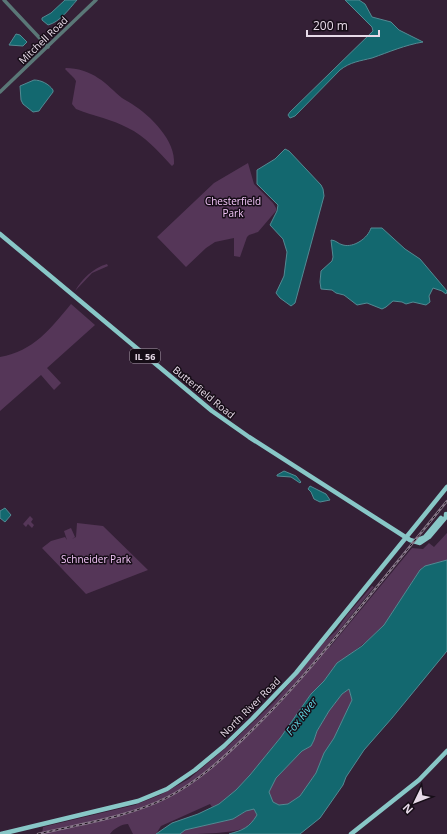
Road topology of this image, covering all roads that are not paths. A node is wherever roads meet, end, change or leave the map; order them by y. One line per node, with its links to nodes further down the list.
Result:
1 (4, 0): 3 (street)
2 (96, 0): 3 (street, Mitchell Road)
3 (48, 47): 4 (street, Mitchell Road)
4 (0, 92)
5 (0, 234): 9 (main road, Butterfield Road / IL 56)
6 (447, 488): 8 (main road, North River Road)
7 (446, 514): 10 (main road); 11 (main road)
8 (416, 526): 9 (main road, North River Road); 10 (main road)
9 (406, 537): 11 (main road, Butterfield Road / IL 56); 13 (main road, North River Road)
10 (420, 539): 11 (main road)
11 (415, 541)
12 (447, 751): 14 (main road)
13 (1, 834)
14 (351, 834)

